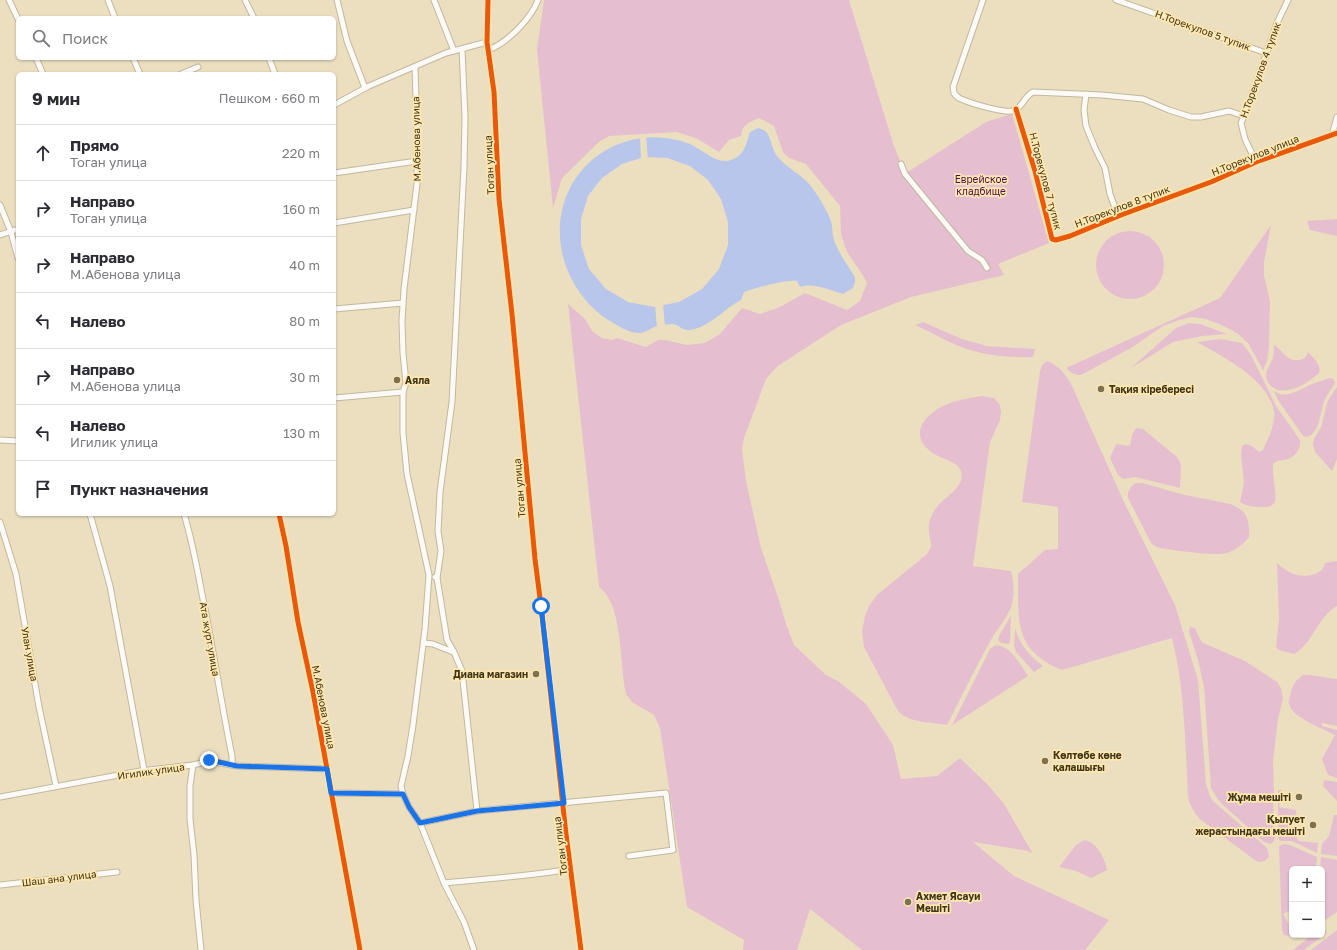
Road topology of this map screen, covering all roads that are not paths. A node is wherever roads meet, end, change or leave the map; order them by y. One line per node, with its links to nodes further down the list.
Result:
1 (9, 0): 11 (street)
2 (108, 0): 12 (street)
3 (246, 0): 13 (street)
4 (337, 0): 28 (street)
5 (434, 0): 17 (street)
6 (488, 0): 14 (street, Тоган улица)
7 (538, 0): 16 (street)
8 (983, 0): 31 (street)
9 (1116, 0): 18 (street, Н.Торекулов 5 тупик)
10 (1288, 0): 18 (street, Н.Торекулов 4 тупик)
11 (17, 16)
12 (114, 16)
13 (253, 16)
14 (487, 42): 15 (street); 16 (street, Тоган улица)
15 (462, 49): 17 (street); 61 (street)
16 (488, 50): 72 (street, Тоган улица)
17 (454, 51): 23 (street)
18 (1266, 53): 32 (street, Н.Торекулов 4 тупик)
19 (37, 60): 24 (street)
20 (134, 60): 25 (street)
21 (271, 60): 27 (street)
22 (198, 67): 26 (street)
23 (414, 67): 28 (street); 35 (street, М.Абенова улица)
24 (42, 72)
25 (139, 72)
26 (186, 72)
27 (274, 72)
28 (365, 88): 30 (street)
29 (1086, 94): 31 (street); 32 (street); 42 (street)
30 (336, 103)
31 (1016, 110): 47 (street, Н.Торекулов 7 тупик)
32 (1244, 116): 36 (street, Н.Торекулов 4 тупик)
33 (1337, 117): 34 (street)
34 (1334, 134): 36 (street, Н.Торекулов улица)
35 (417, 161): 38 (street); 41 (street, М.Абенова улица)
36 (1256, 162): 39 (street, Н.Торекулов улица)
37 (901, 164): 49 (street)
38 (336, 173)
39 (1180, 194): 42 (street, Н.Торекулов 8 тупик)
40 (0, 205): 45 (street)
41 (414, 210): 43 (street); 50 (street, М.Абенова улица)
42 (1118, 216): 47 (street, Н.Торекулов 8 тупик)
43 (336, 223)
44 (16, 230): 45 (street)
45 (10, 232): 46 (street); 48 (street)
46 (0, 235)
47 (1070, 236)
48 (16, 252)
49 (987, 268)
50 (403, 303): 51 (street); 52 (street, М.Абенова улица)
51 (336, 309)
52 (403, 392): 53 (street); 60 (street, М.Абенова улица)
53 (336, 398)
54 (0, 440): 55 (street)
55 (16, 441)
56 (91, 516): 67 (street)
57 (185, 516): 65 (street, Ата журт улица)
58 (279, 516): 66 (street, М.Абенова улица)
59 (0, 522): 68 (street, Улан улица)
60 (429, 575): 61 (street); 62 (street, М.Абенова улица)
61 (437, 578): 63 (street)
62 (424, 643): 63 (street); 70 (street, М.Абенова улица)
63 (454, 652): 73 (street)
64 (193, 765): 65 (street, Игилик улица); 67 (street, Игилик улица); 80 (street)
65 (232, 765): 66 (street, Игилик улица)
66 (327, 769): 69 (street, М.Абенова улица)
67 (144, 770): 68 (street, Игилик улица)
68 (56, 786): 71 (street, Игилик улица)
69 (331, 793): 70 (street); 81 (street, М.Абенова улица)
70 (403, 794): 74 (street, М.Абенова улица)
71 (0, 797)
72 (564, 803): 73 (street, Тоган улица); 75 (street); 76 (street, Тоган улица)
73 (477, 811): 74 (street, Тоган улица)
74 (420, 823): 78 (street, М.Абенова улица)
75 (629, 856)
76 (571, 870): 78 (street); 83 (street, Тоган улица)
77 (117, 872): 79 (street, Шаш ана улица)
78 (444, 883): 82 (street, М.Абенова улица)
79 (0, 885)
80 (201, 950)
81 (360, 950)
82 (474, 950)
83 (581, 950)

